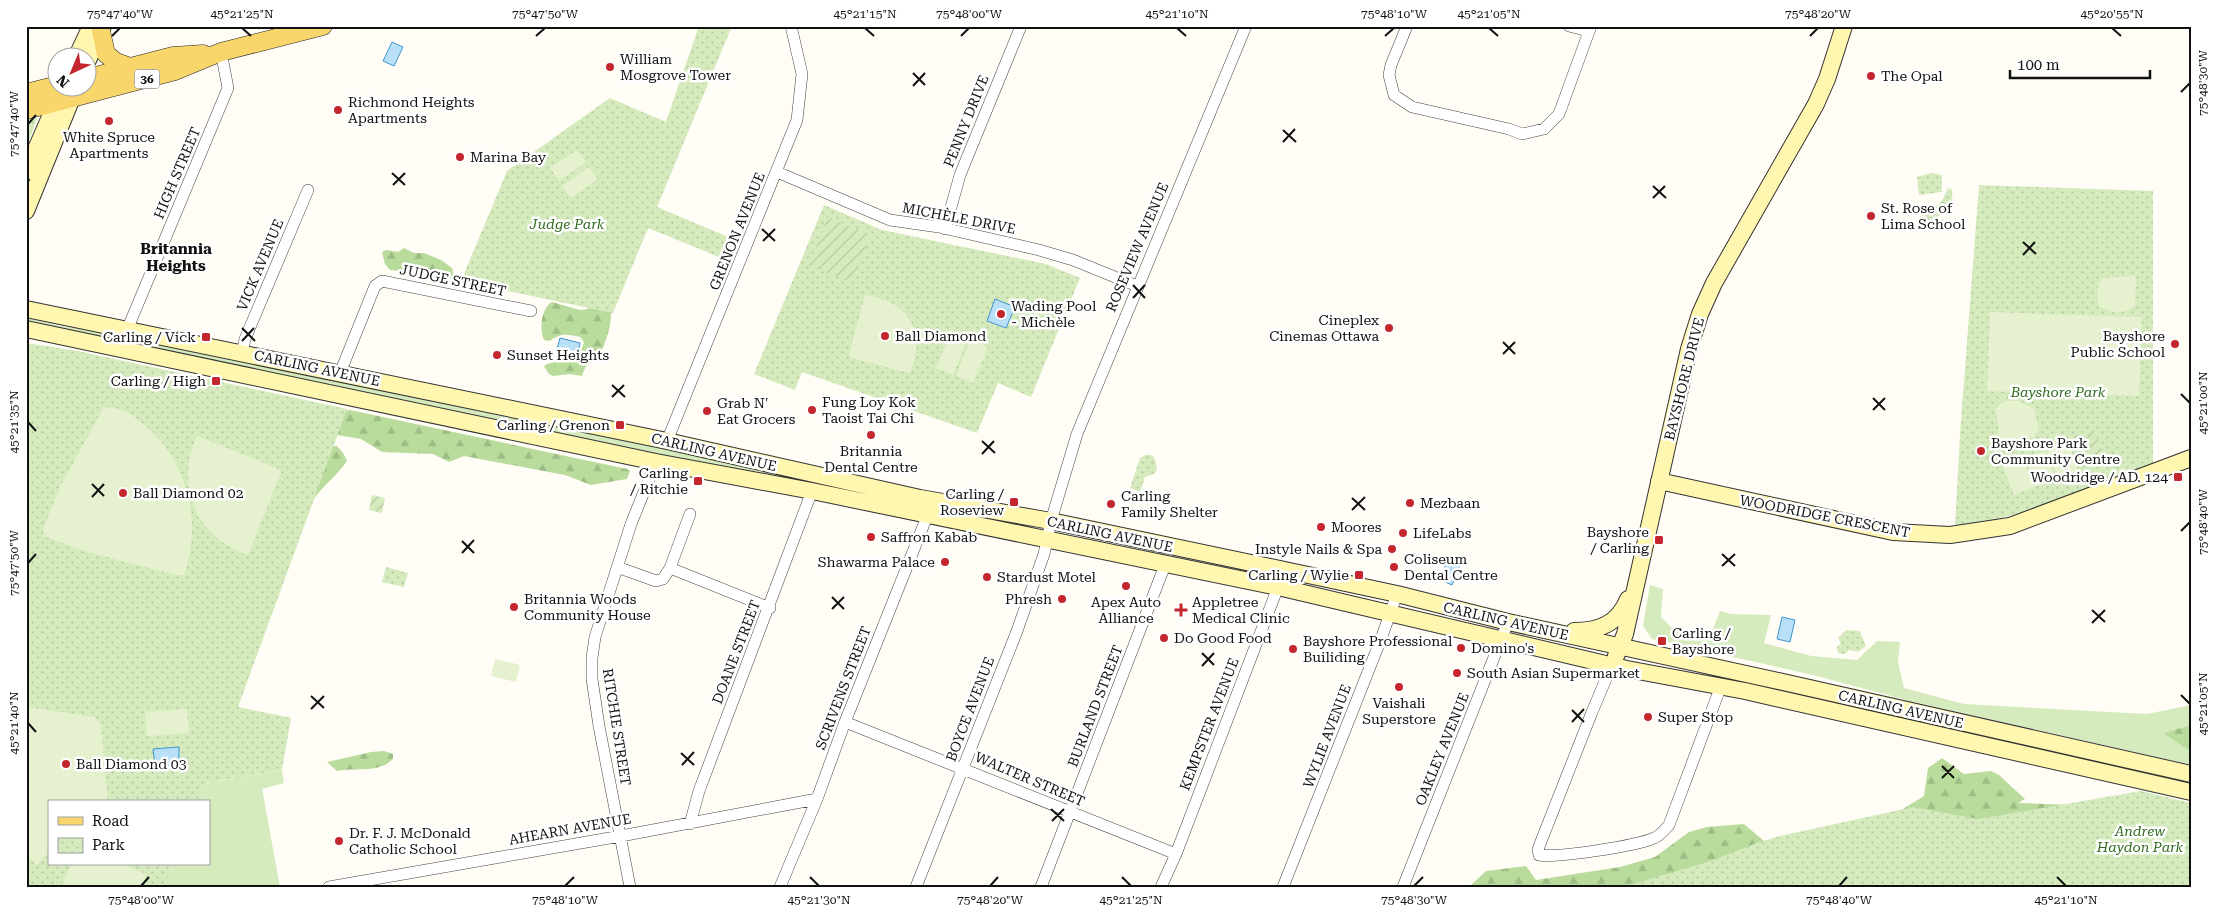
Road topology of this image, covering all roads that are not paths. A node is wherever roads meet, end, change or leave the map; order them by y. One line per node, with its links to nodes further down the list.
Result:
1 (323, 26): 12 (main road, 36)
2 (791, 26): 23 (street, GRENON AVENUE)
3 (1021, 26): 26 (street, PENNY DRIVE)
4 (1246, 26): 27 (street, ROSEVIEW AVENUE)
5 (1408, 26): 9 (street)
6 (1569, 26): 9 (street)
7 (98, 28): 10 (main road); 11 (main road); 13 (main road)
8 (1842, 28): 37 (main road, BAYSHORE DRIVE)
9 (1589, 29)
10 (83, 48)
11 (92, 48)
12 (221, 52): 13 (main road, 36); 15 (main road, 36); 31 (street, HIGH STREET)
13 (130, 67): 14 (main road, 36)
14 (98, 75)
15 (98, 87)
16 (48, 88): 17 (main road)
17 (26, 93)
18 (56, 98): 21 (main road, 36)
19 (64, 98): 22 (main road)
20 (65, 98): 25 (main road)
21 (26, 110)
22 (26, 172)
23 (777, 172): 26 (street, MICHÈLE DRIVE); 34 (street, GRENON AVENUE)
24 (308, 190): 32 (street, VICK AVENUE)
25 (26, 211)
26 (945, 229): 27 (street, MICHÈLE DRIVE)
27 (1137, 286): 42 (street, ROSEVIEW AVENUE)
28 (26, 308): 31 (main road, CARLING AVENUE)
29 (531, 311): 33 (street, JUDGE STREET)
30 (26, 329): 36 (main road, CARLING AVENUE)
31 (127, 330): 32 (main road, CARLING AVENUE)
32 (242, 353): 33 (main road, CARLING AVENUE)
33 (340, 373): 34 (main road, CARLING AVENUE)
34 (667, 441): 39 (main road, CARLING AVENUE)
35 (2191, 458): 37 (main road, WOODRIDGE CRESCENT)
36 (656, 462): 38 (main road, CARLING AVENUE); 45 (street, RITCHIE STREET)
37 (1659, 481): 48 (main road, BAYSHORE DRIVE)
38 (812, 491): 41 (main road, CARLING AVENUE); 51 (street, DOANE STREET)
39 (932, 500): 41 (street, SCRIVENS STREET); 42 (main road, CARLING AVENUE)
40 (690, 514): 46 (street)
41 (928, 516): 43 (main road, CARLING AVENUE); 61 (street, SCRIVENS STREET)
42 (1051, 521): 43 (street, ROSEVIEW AVENUE); 47 (main road, CARLING AVENUE)
43 (1047, 540): 44 (main road, CARLING AVENUE); 62 (street, BOYCE AVENUE)
44 (1165, 565): 49 (main road, CARLING AVENUE); 66 (street, BURLAND STREET)
45 (617, 567): 46 (street); 68 (street, RITCHIE STREET)
46 (670, 568): 51 (street)
47 (1280, 569): 49 (street, KEMPSTER AVENUE); 50 (main road, CARLING AVENUE)
48 (1640, 569): 54 (main road); 56 (main road, BAYSHORE DRIVE)
49 (1278, 586): 52 (main road, CARLING AVENUE); 69 (street, KEMPSTER AVENUE)
50 (1397, 594): 52 (street, WYLIE AVENUE); 53 (main road, CARLING AVENUE)
51 (770, 608): 67 (street, DOANE STREET)
52 (1390, 613): 55 (main road, CARLING AVENUE); 77 (street, WYLIE AVENUE)
53 (1508, 622): 54 (main road, CARLING AVENUE); 55 (street, OAKLEY AVENUE)
54 (1543, 630): 56 (main road, CARLING AVENUE)
55 (1503, 639): 57 (main road, CARLING AVENUE); 78 (street, OAKLEY AVENUE)
56 (1621, 647): 57 (main road, BAYSHORE DRIVE); 58 (main road, CARLING AVENUE)
57 (1612, 665): 59 (main road, CARLING AVENUE); 59 (street)
58 (1783, 682): 60 (main road); 63 (main road, CARLING AVENUE)
59 (1721, 686): 60 (main road, CARLING AVENUE)
60 (1778, 698): 64 (main road, CARLING AVENUE)
61 (845, 722): 62 (street, WALTER STREET); 65 (street, SCRIVENS STREET)
62 (964, 768): 66 (street, WALTER STREET); 74 (street, BOYCE AVENUE)
63 (2191, 774)
64 (2191, 792)
65 (817, 799): 67 (street, AHEARN AVENUE); 73 (street, SCRIVENS STREET)
66 (1070, 812): 69 (street, WALTER STREET); 75 (street, BURLAND STREET)
67 (690, 824): 68 (street, AHEARN AVENUE)
68 (621, 836): 70 (street, AHEARN AVENUE); 72 (street, RITCHIE STREET)
69 (1176, 854): 76 (street, KEMPSTER AVENUE)
70 (372, 882): 71 (street, AHEARN AVENUE)
71 (329, 887)
72 (630, 887)
73 (780, 887)
74 (916, 887)
75 (1041, 887)
76 (1161, 887)
77 (1283, 887)
78 (1403, 887)

